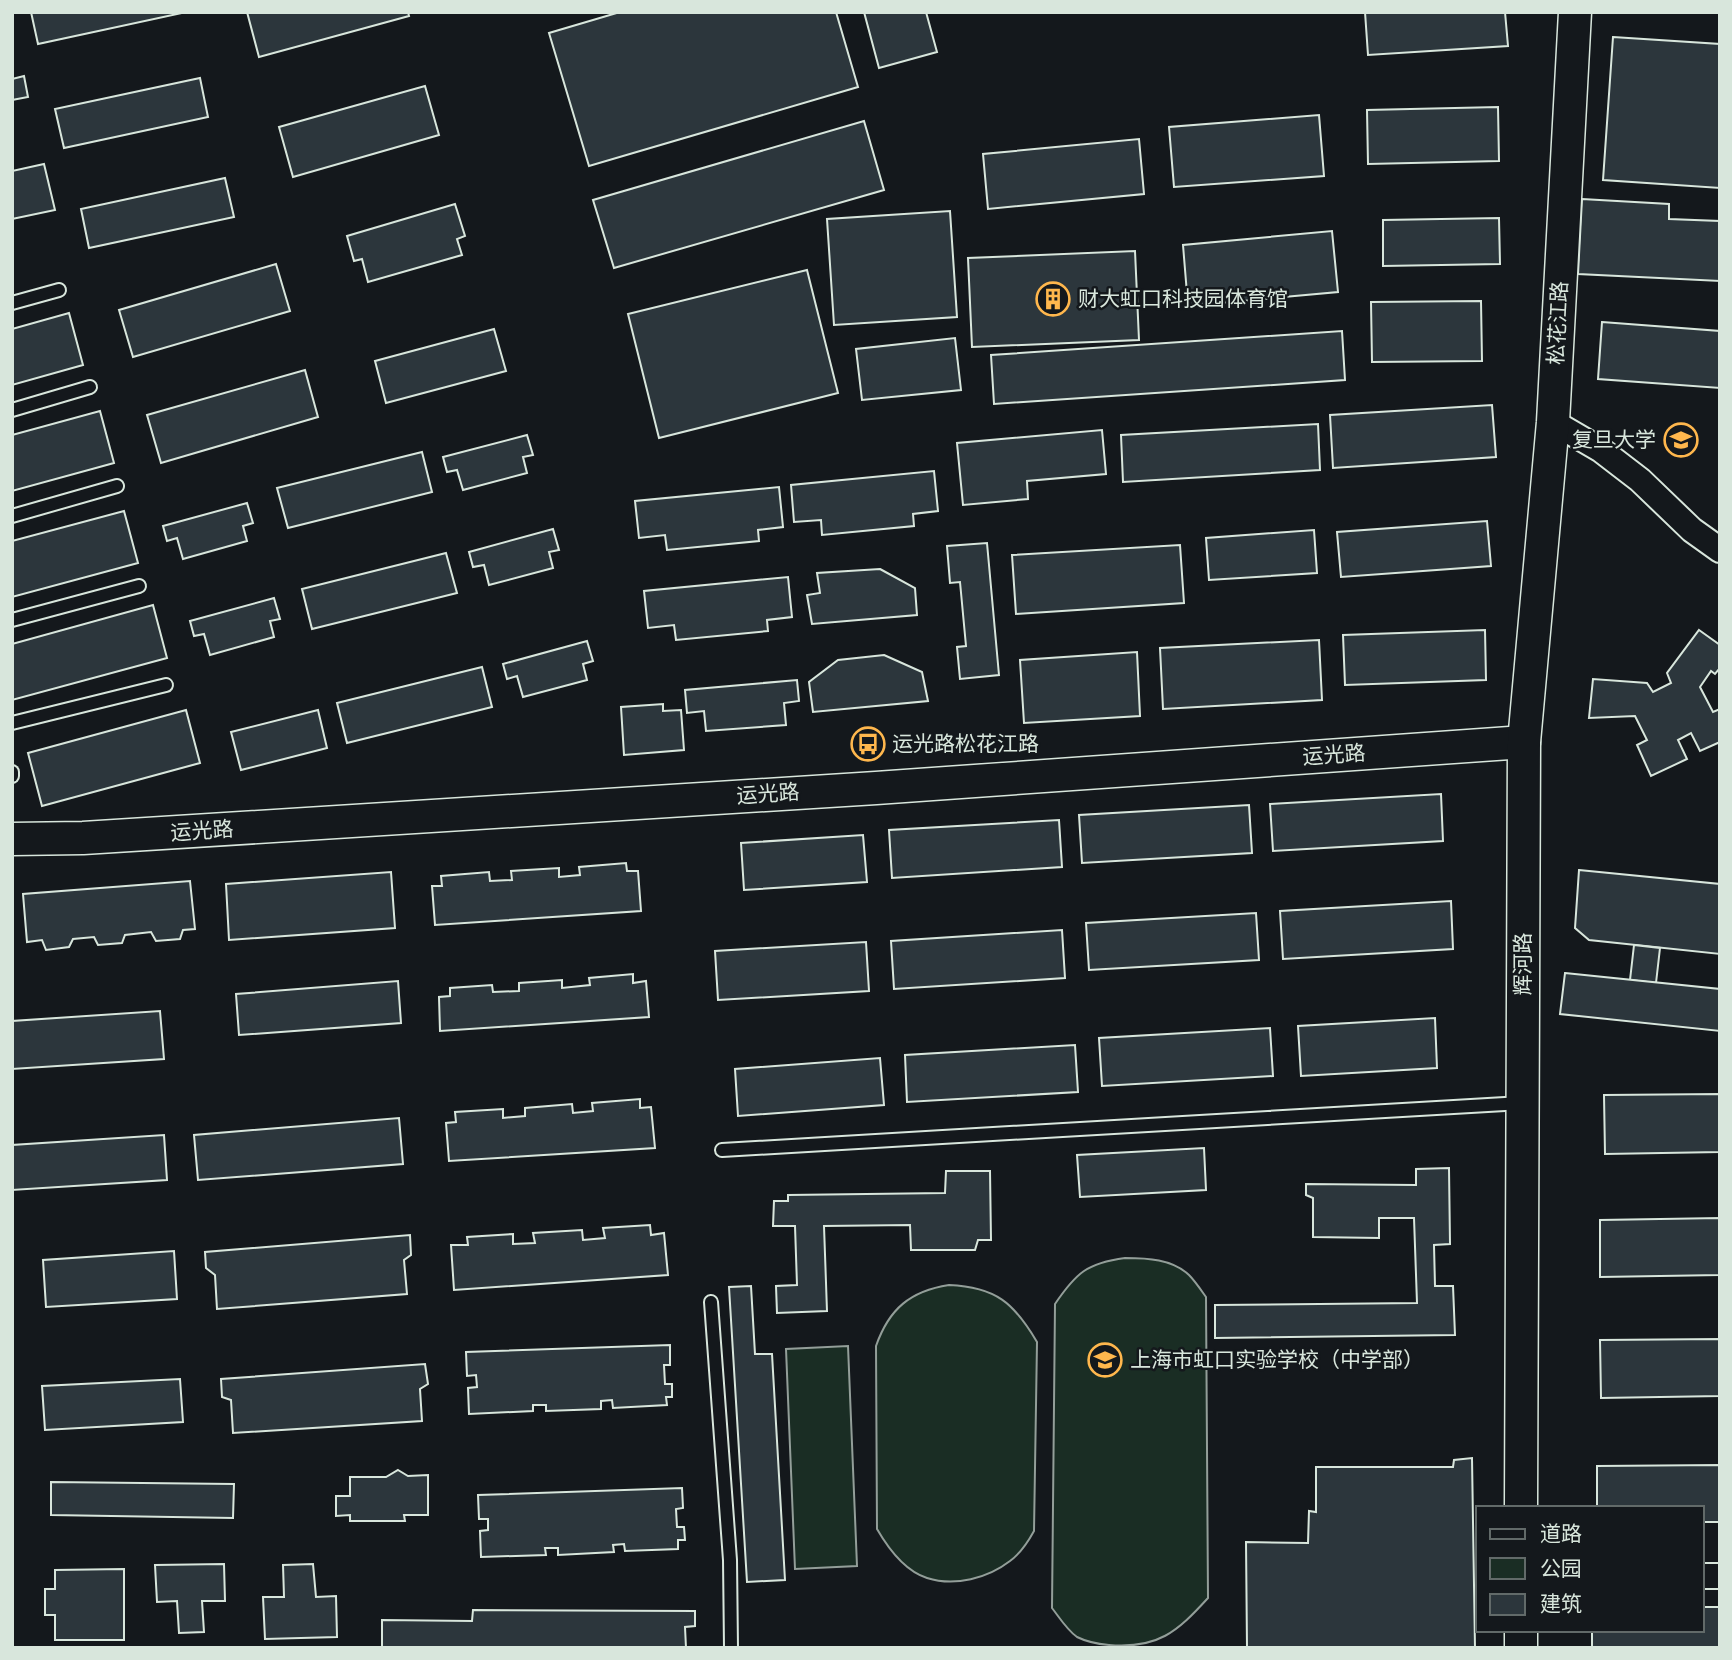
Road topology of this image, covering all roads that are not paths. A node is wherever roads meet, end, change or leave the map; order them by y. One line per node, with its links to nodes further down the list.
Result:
1 (1575, 12): 6 (street, 松花江路)
2 (59, 290): 3 (lane)
3 (12, 303)
4 (90, 387): 5 (lane)
5 (12, 410)
6 (1553, 422): 9 (street); 14 (street, 辉河路)
7 (117, 486): 8 (lane)
8 (12, 516)
9 (1720, 550)
10 (139, 586): 11 (lane)
11 (12, 620)
12 (166, 685): 13 (lane)
13 (12, 723)
14 (1524, 742): 15 (street, 运光路); 16 (street, 辉河路)
15 (12, 839)
16 (1522, 1103): 17 (lane); 19 (street, 辉河路)
17 (722, 1150)
18 (711, 1302): 20 (lane)
19 (1521, 1506)
20 (730, 1648)

